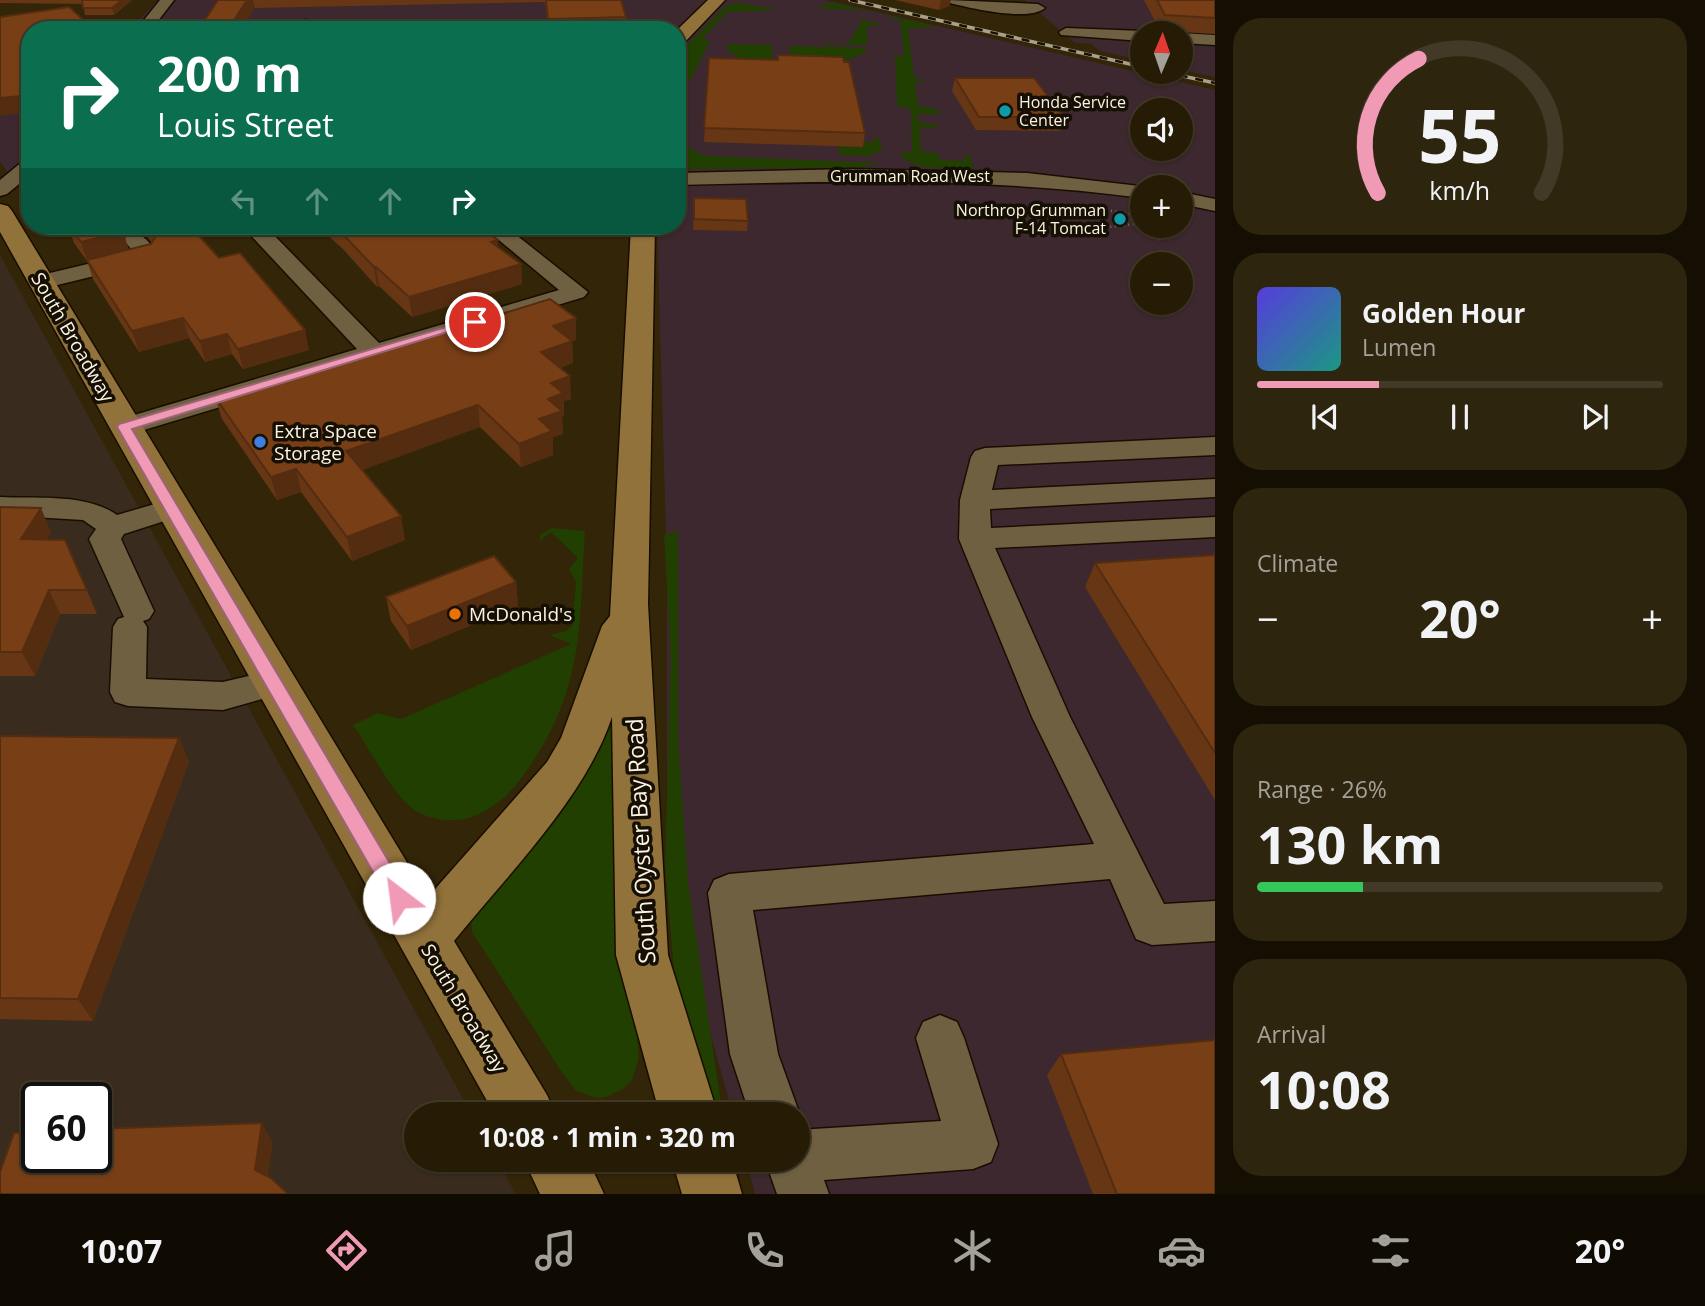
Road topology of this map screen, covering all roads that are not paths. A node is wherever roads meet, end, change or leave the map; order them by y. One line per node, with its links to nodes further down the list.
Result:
1 (167, 0): 5 (street)
2 (717, 0): 6 (main road)
3 (955, 0): 4 (street)
4 (1047, 16): 7 (street); 10 (street)
5 (150, 21)
6 (686, 31)
7 (1130, 33)
8 (1194, 39): 9 (street)
9 (1215, 40)
10 (1079, 42)
11 (21, 177): 14 (street)
12 (686, 179): 13 (street, Grumman Road West)
13 (1130, 190)
14 (5, 199): 21 (main road, South Broadway)
15 (1193, 200): 16 (street)
16 (1215, 205)
17 (262, 235): 22 (street)
18 (503, 235): 22 (street)
19 (643, 235): 32 (main road, South Oyster Bay Road)
20 (135, 240): 21 (street)
21 (41, 282): 23 (main road, South Broadway)
22 (373, 352): 23 (street)
23 (124, 427): 28 (main road, South Broadway)
24 (1215, 446): 26 (street)
25 (1215, 488): 26 (street)
26 (975, 500): 31 (street)
27 (0, 506): 29 (street)
28 (172, 508): 29 (street); 33 (main road, South Broadway)
29 (113, 527): 33 (street)
30 (1215, 527): 31 (street)
31 (975, 539): 34 (street)
32 (629, 604): 36 (main road, South Oyster Bay Road); 39 (main road, South Oyster Bay Road)
33 (274, 683): 36 (main road, South Broadway)
34 (1122, 860): 35 (street); 40 (street)
35 (1215, 921)
36 (423, 940): 38 (main road, South Broadway)
37 (940, 1038): 41 (street)
38 (519, 1102)
39 (685, 1102)
40 (771, 1102)
41 (810, 1155)
42 (561, 1172): 45 (main road)
43 (706, 1172): 46 (main road)
44 (795, 1172): 47 (street)
45 (574, 1194)
46 (712, 1194)
47 (803, 1194)

